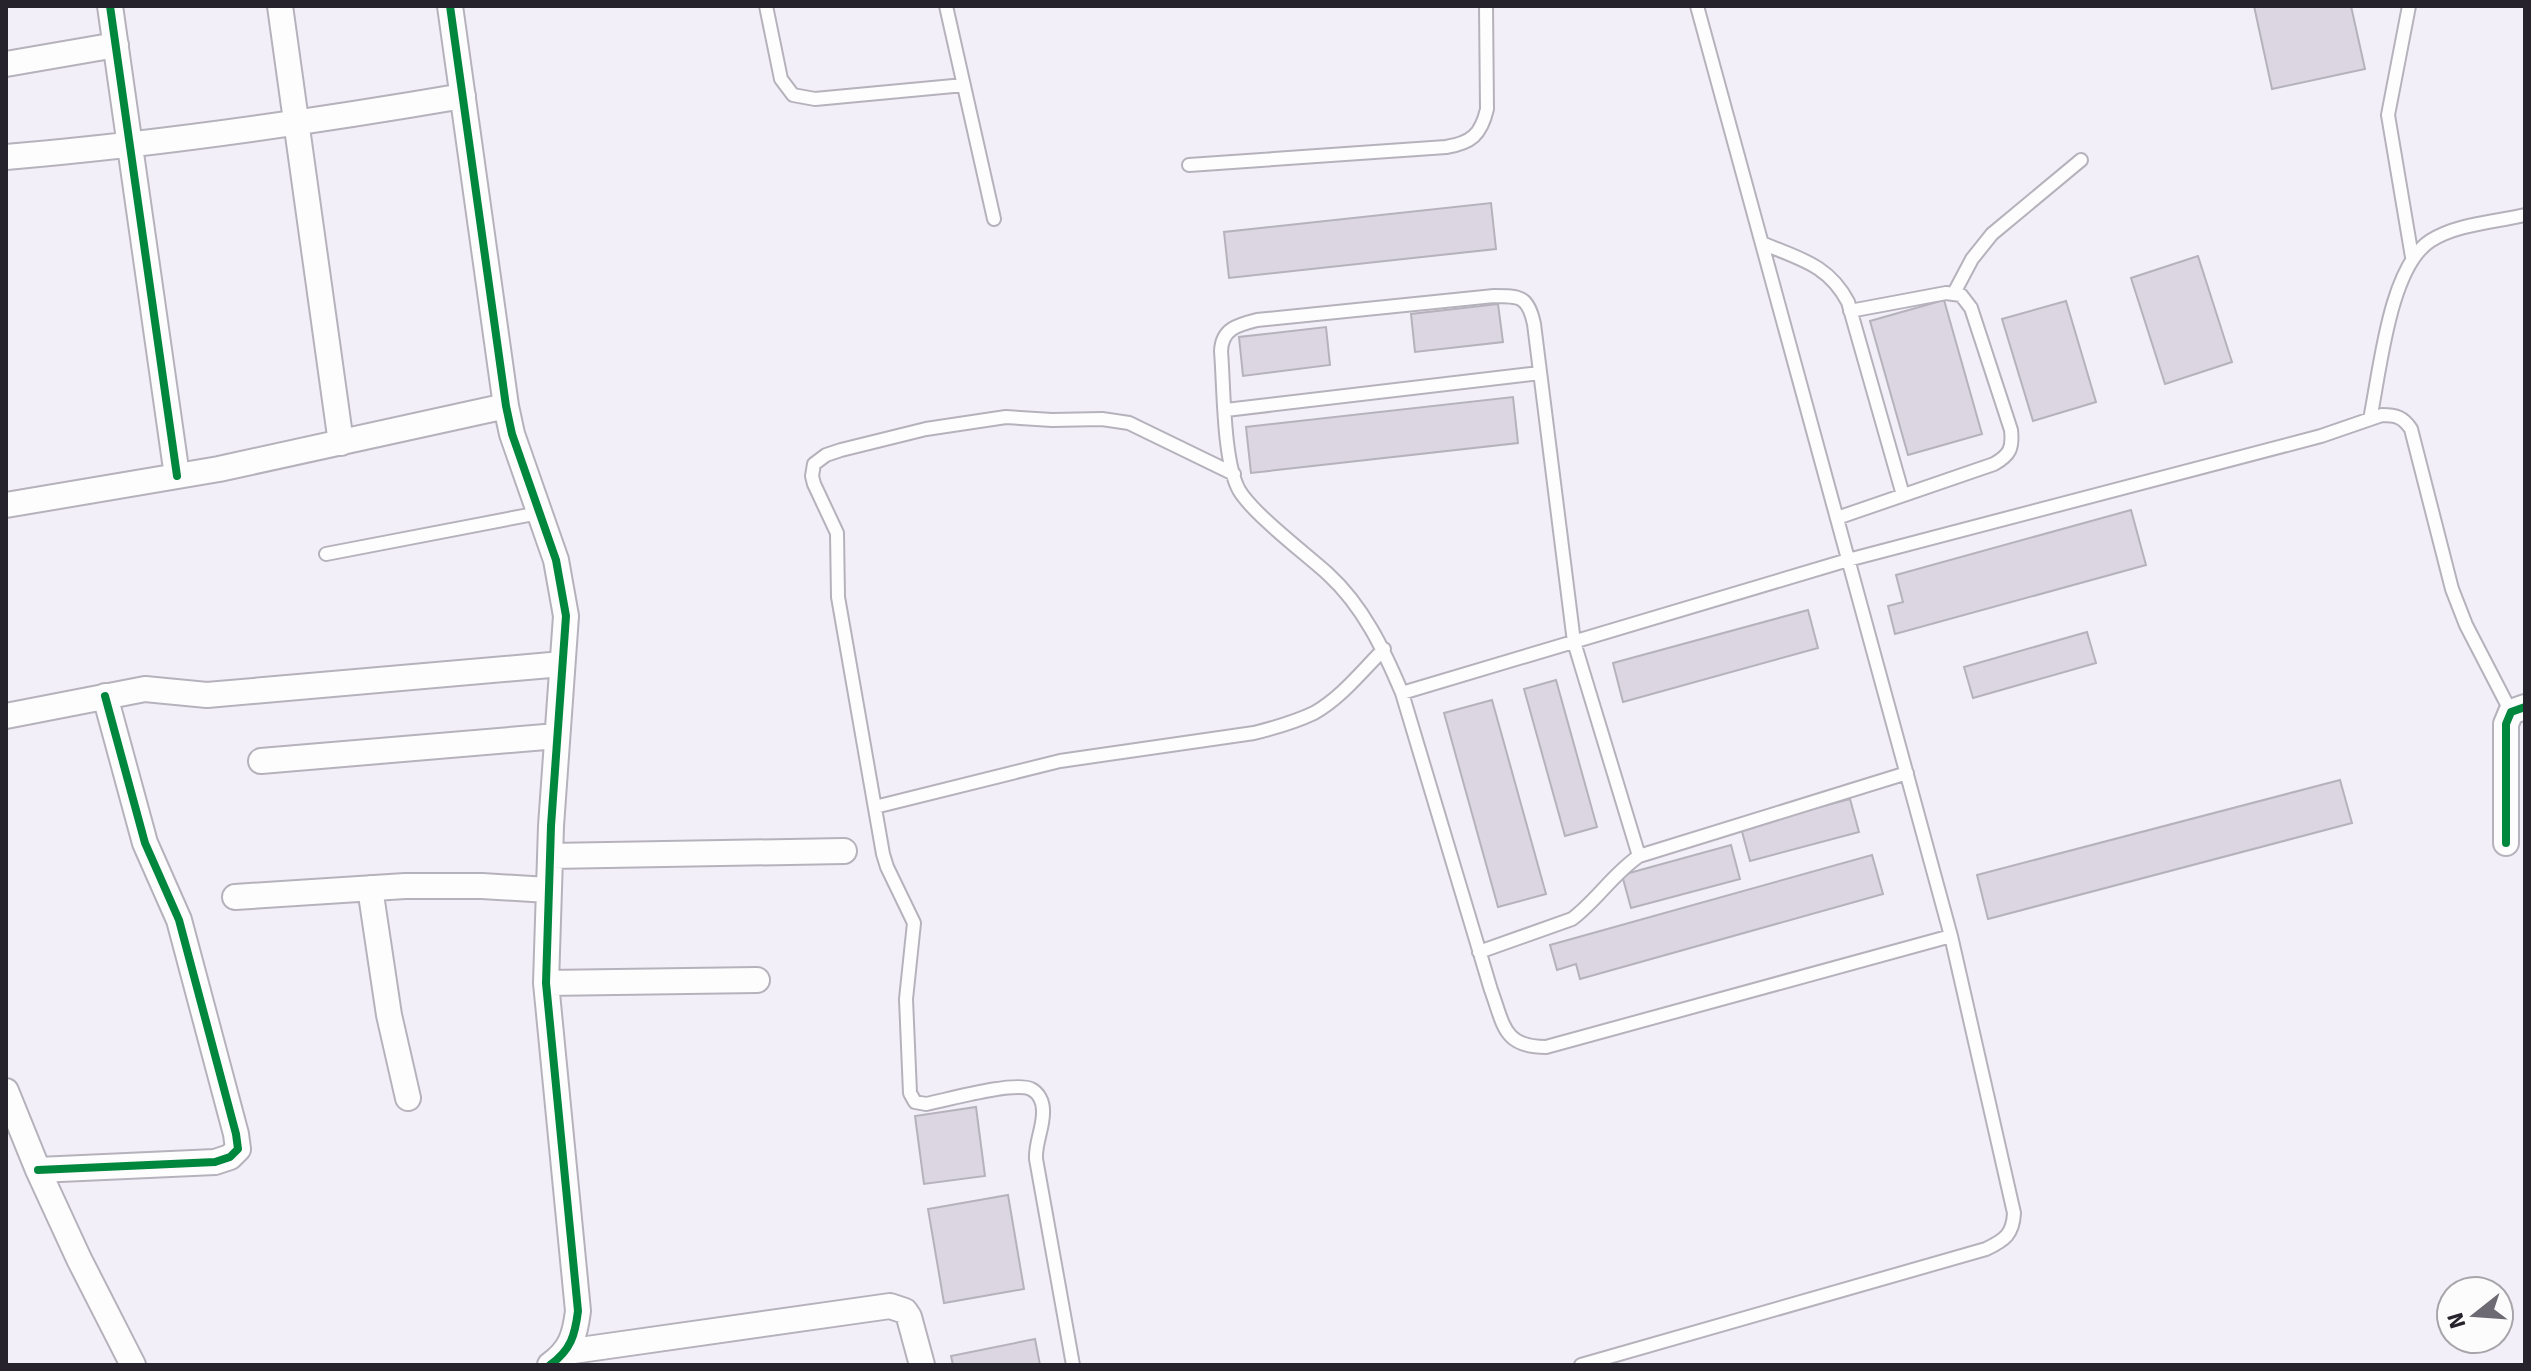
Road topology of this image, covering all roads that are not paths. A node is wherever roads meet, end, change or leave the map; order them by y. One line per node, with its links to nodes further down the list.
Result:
1 (110, 6): 9 (street)
2 (280, 6): 13 (street)
3 (450, 6): 12 (street)
4 (766, 6): 11 (lane)
5 (946, 6): 11 (lane)
6 (1486, 6): 17 (lane)
7 (1697, 6): 20 (lane)
8 (2409, 6): 21 (lane)
9 (116, 45): 10 (street); 14 (street)
10 (6, 64)
11 (964, 85): 19 (lane)
12 (463, 96): 13 (street); 25 (street)
13 (299, 124): 14 (street); 28 (street)
14 (131, 146): 15 (street); 30 (street)
15 (6, 157)
16 (2081, 160): 22 (lane)
17 (1189, 165)
18 (2525, 215): 21 (lane)
19 (994, 219)
20 (1762, 243): 23 (lane); 34 (lane)
21 (2412, 257): 27 (lane)
22 (1954, 293): 23 (lane); 31 (lane)
23 (1850, 311): 31 (lane)
24 (1540, 373): 26 (lane); 26 (lane); 37 (lane)
25 (506, 406): 28 (street); 33 (street)
26 (1226, 410): 29 (lane)
27 (2370, 419): 36 (lane); 42 (lane)
28 (341, 443): 30 (street)
29 (1234, 474): 38 (lane); 47 (lane)
30 (177, 476): 32 (street)
31 (1903, 495): 34 (lane)
32 (6, 505)
33 (539, 513): 35 (lane); 39 (street)
34 (1837, 518): 36 (lane)
35 (326, 554)
36 (1848, 560): 37 (lane); 46 (lane)
37 (1574, 642): 40 (lane); 51 (lane)
38 (1384, 649): 40 (lane); 47 (lane)
39 (562, 664): 41 (street); 44 (street)
40 (1402, 693): 56 (lane)
41 (105, 696): 43 (street); 61 (street)
42 (2518, 710): 48 (street)
43 (6, 716)
44 (557, 736): 45 (street); 50 (street)
45 (261, 761)
46 (1907, 773): 51 (lane); 55 (lane)
47 (875, 807): 65 (lane)
48 (2506, 843)
49 (844, 851): 50 (street)
50 (550, 856): 53 (street)
51 (1639, 856): 56 (lane)
52 (370, 888): 53 (street); 54 (street); 59 (street)
53 (548, 890): 58 (street)
54 (235, 897)
55 (1951, 936): 56 (lane); 66 (lane)
56 (1479, 952)
57 (757, 980): 58 (street)
58 (546, 983): 62 (street)
59 (408, 1098)
60 (8, 1104): 61 (street)
61 (38, 1170): 63 (street)
62 (558, 1358): 64 (street)
63 (133, 1365)
64 (922, 1365)
65 (1073, 1365)
66 (1581, 1365)

